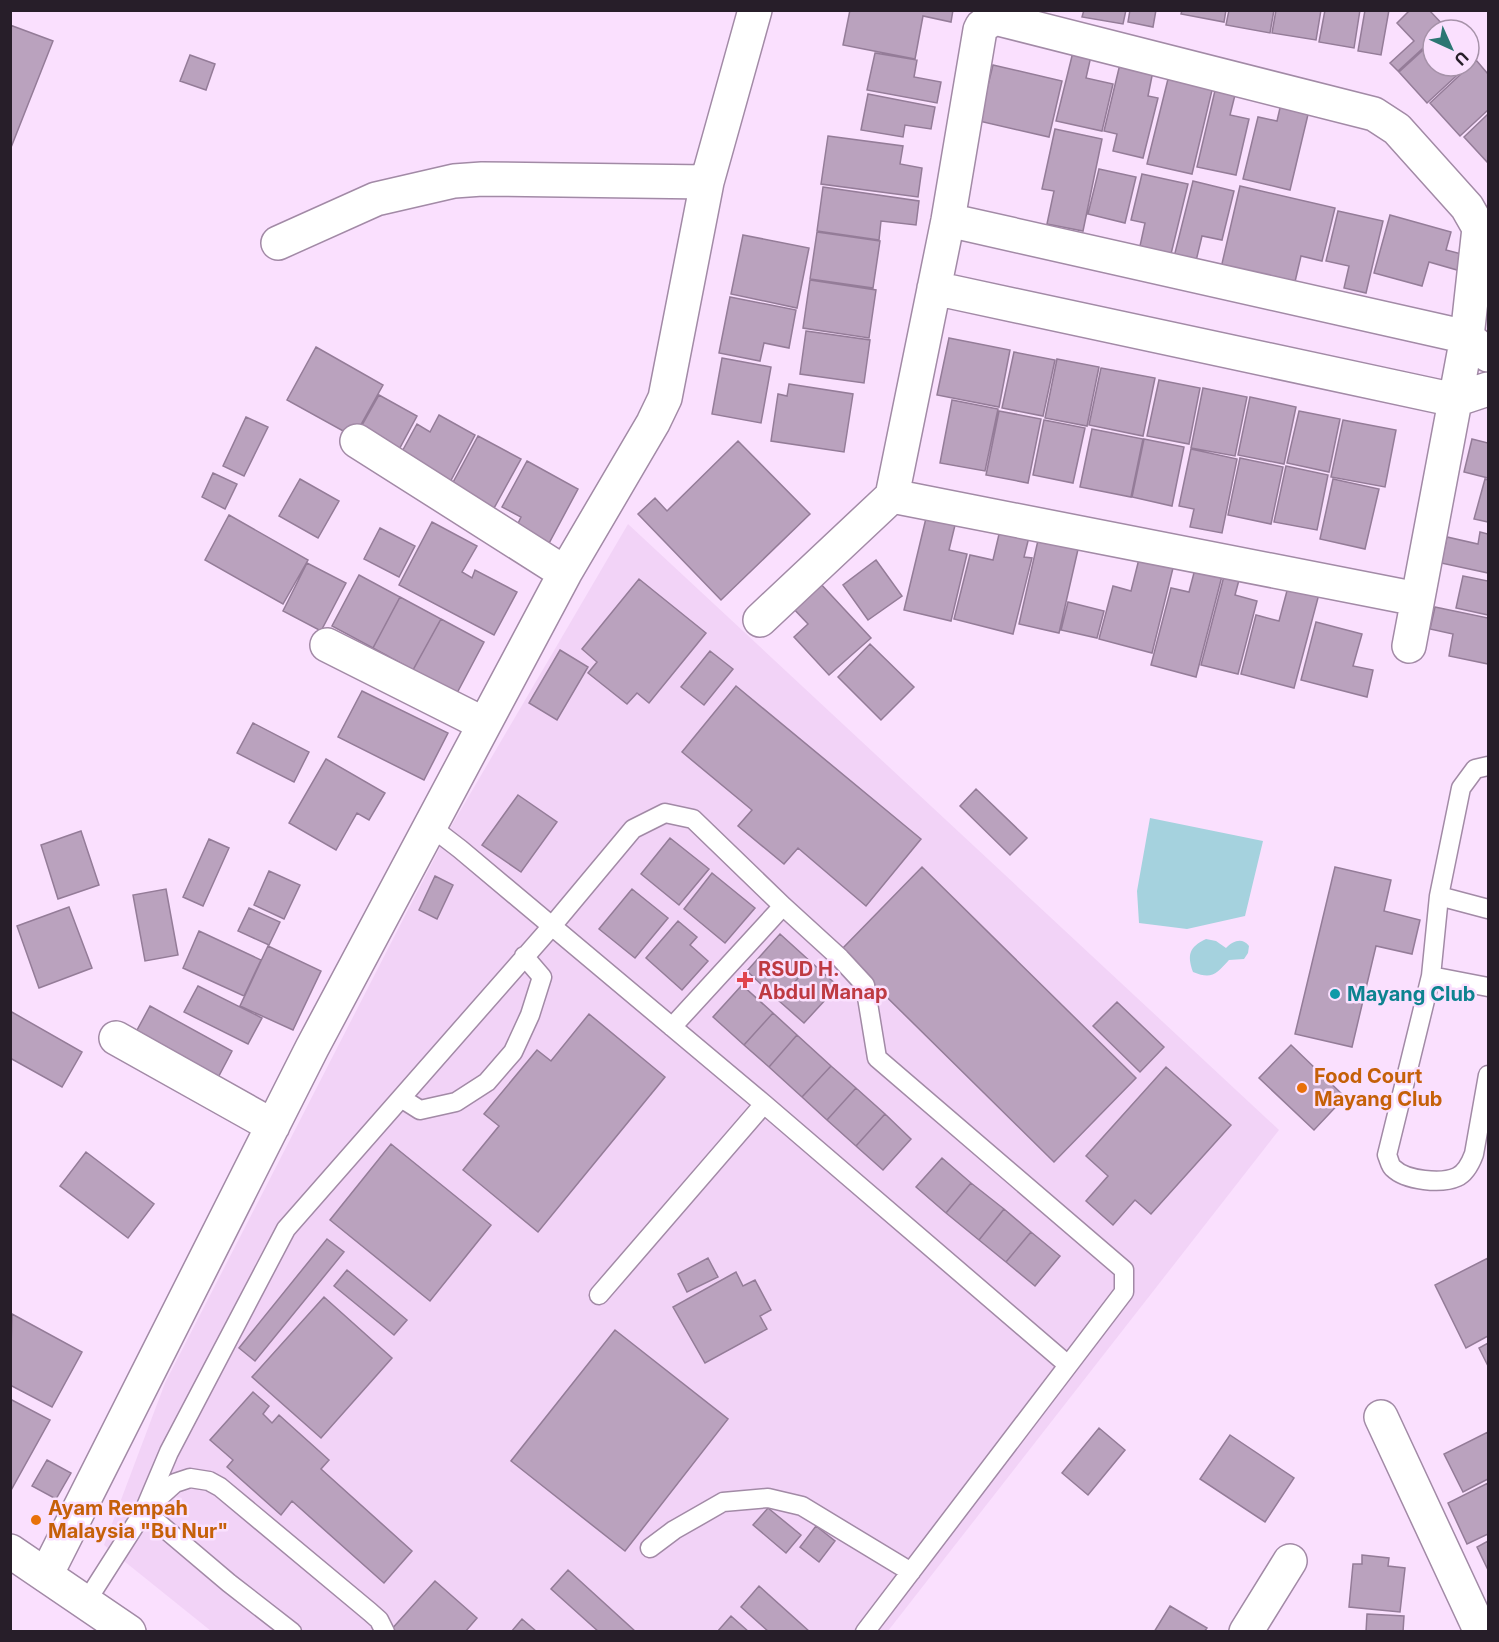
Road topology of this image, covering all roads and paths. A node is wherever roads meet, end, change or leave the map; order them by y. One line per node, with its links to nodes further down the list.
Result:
1 (755, 10): 2 (street)
2 (707, 182): 4 (street); 11 (street)
3 (948, 220): 5 (street); 6 (street); 6 (street)
4 (278, 243)
5 (934, 288): 8 (street); 10 (street)
6 (1478, 346): 8 (street)
7 (1488, 389): 8 (street)
8 (1455, 400): 12 (street)
9 (357, 441): 11 (street)
10 (892, 496): 12 (street); 13 (street)
11 (565, 573): 16 (street)
12 (1417, 599): 15 (street)
13 (760, 620)
14 (327, 645): 16 (street)
15 (1408, 646)
16 (484, 724): 18 (street)
17 (1488, 766): 19 (lane)
18 (430, 826): 22 (lane); 31 (street)
19 (1439, 896): 21 (lane); 24 (lane)
20 (783, 906): 22 (lane); 26 (lane); 33 (lane)
21 (1488, 909)
22 (552, 926): 23 (lane); 26 (lane)
23 (524, 956): 29 (lane); 29 (lane)
24 (1431, 976): 25 (lane); 28 (lane)
25 (1488, 987)
26 (672, 1027): 30 (lane)
27 (116, 1038): 31 (street)
28 (1488, 1075)
29 (401, 1098): 35 (lane)
30 (764, 1104): 32 (lane); 33 (lane)
31 (273, 1126): 40 (street)
32 (599, 1295)
33 (1068, 1365): 39 (lane)
34 (1381, 1417): 42 (street)
35 (144, 1511): 41 (lane); 44 (lane); 45 (lane)
36 (650, 1548): 39 (lane)
37 (10, 1551): 40 (street)
38 (1290, 1562): 47 (street)
39 (911, 1572): 46 (lane)
40 (46, 1575): 41 (street)
41 (86, 1602): 43 (street)
42 (1480, 1630)
43 (129, 1632)
44 (292, 1632)
45 (385, 1632)
46 (865, 1632)
47 (1246, 1632)

